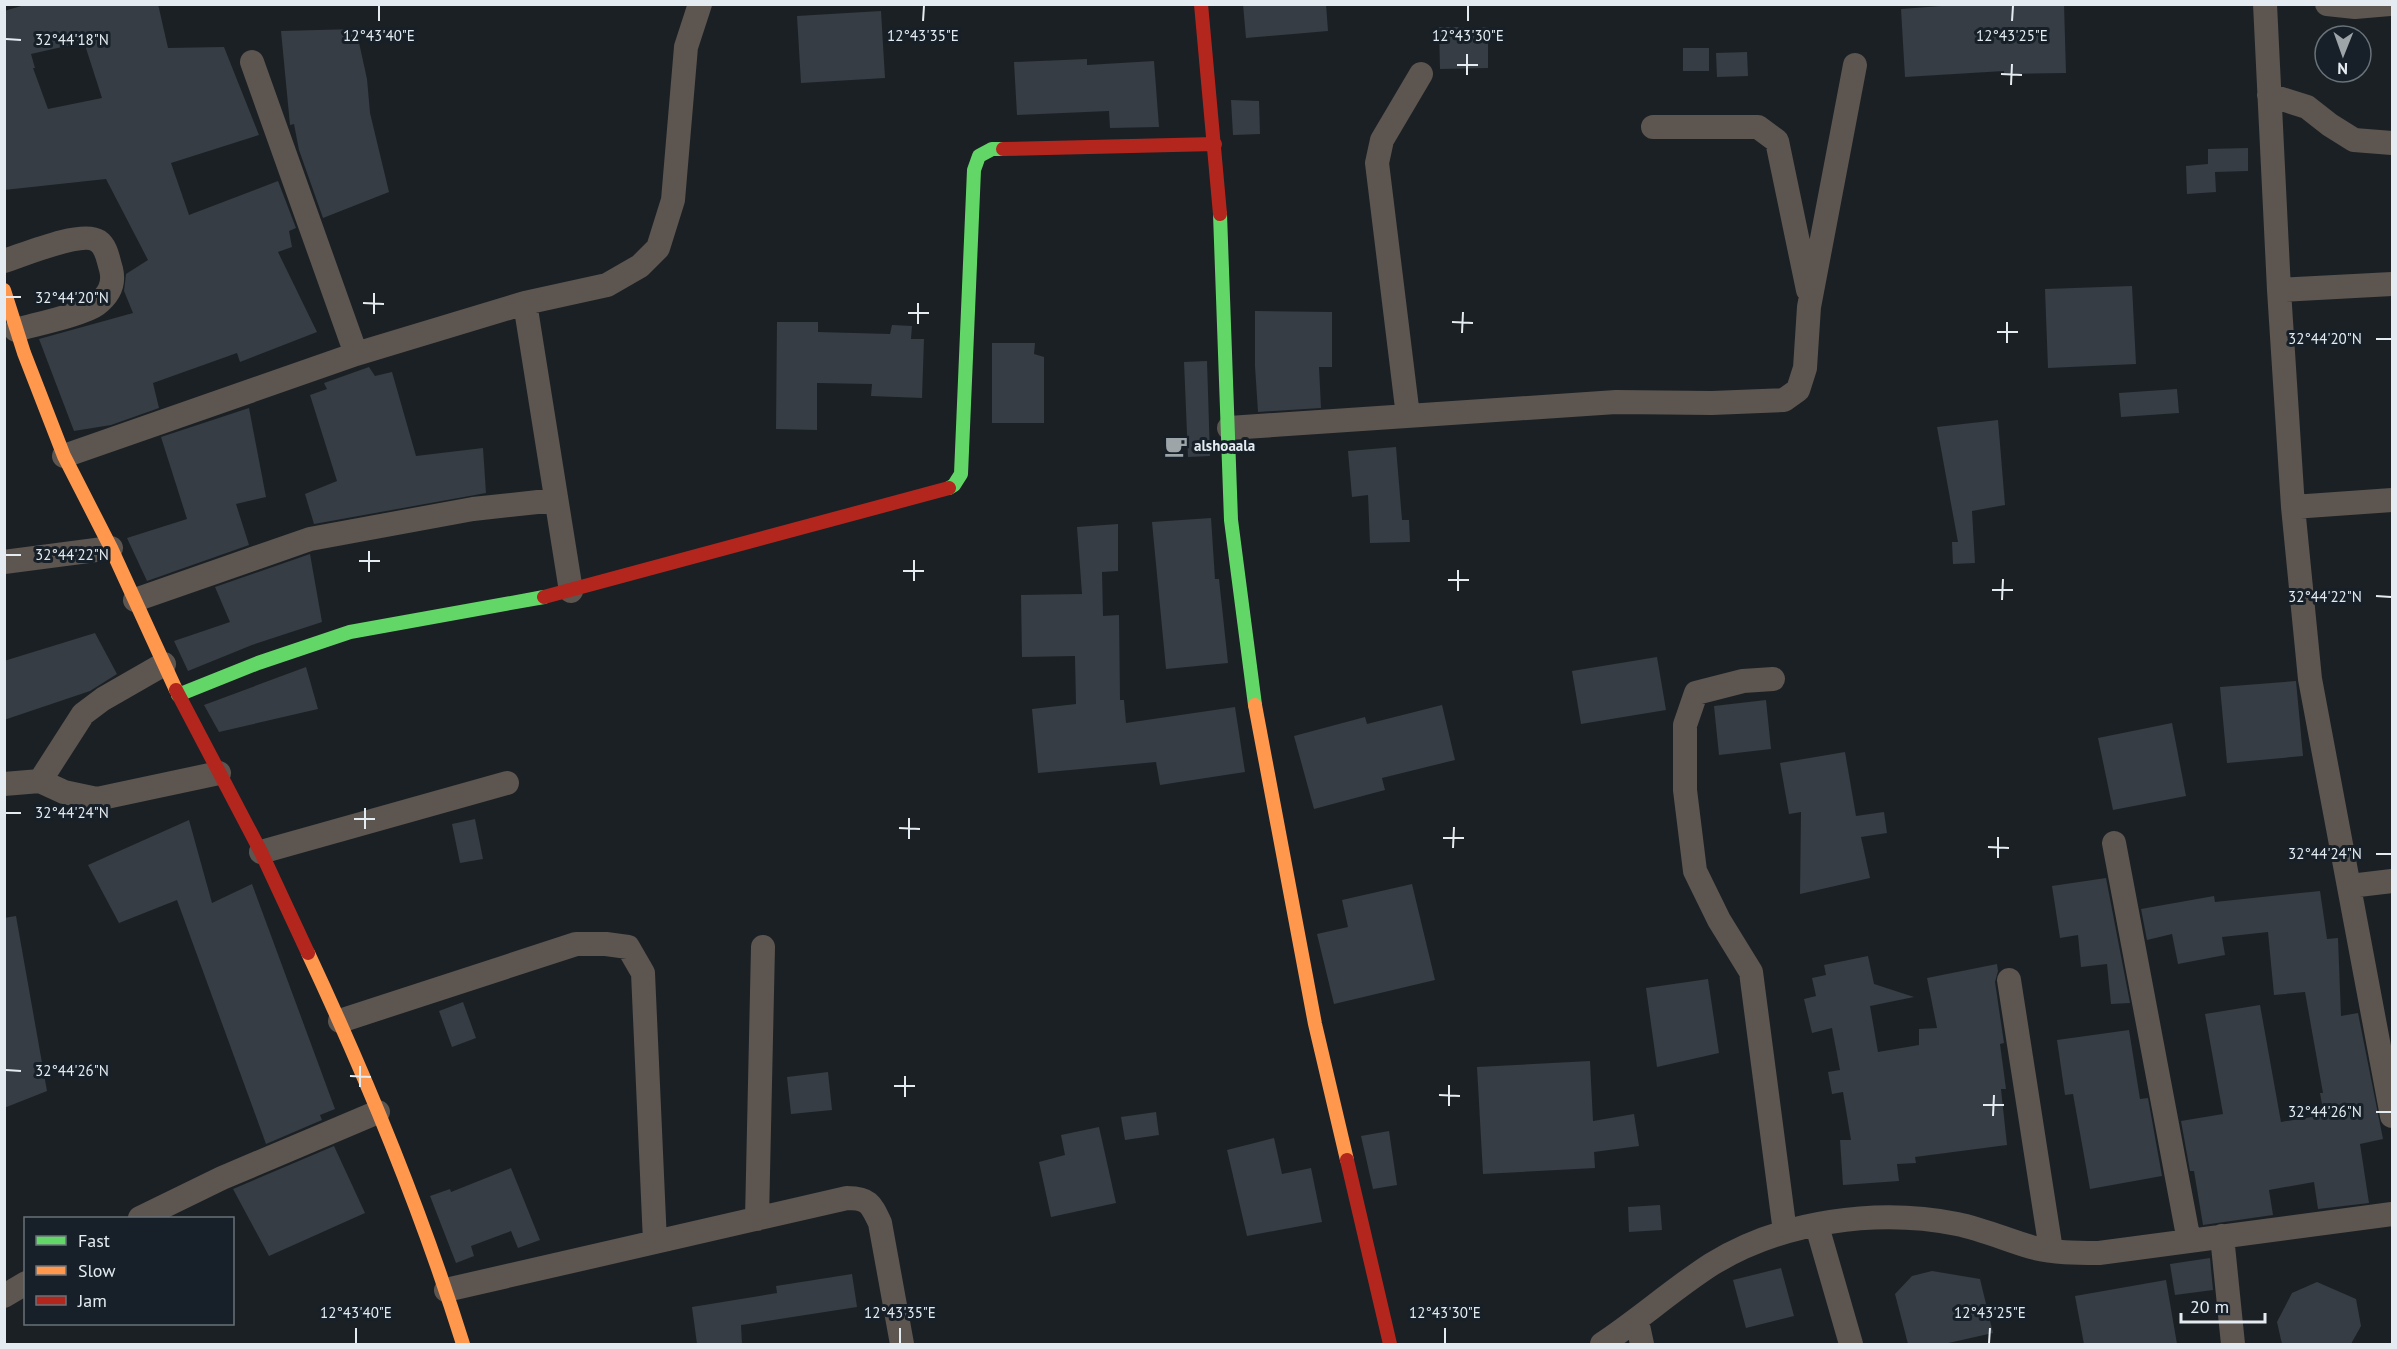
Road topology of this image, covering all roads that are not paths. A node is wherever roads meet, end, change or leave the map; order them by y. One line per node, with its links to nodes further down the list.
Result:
1 (700, 4): 18 (street)
2 (1201, 4): 12 (street)
3 (2265, 4): 9 (street)
4 (2327, 4): 5 (street)
5 (2390, 4)
6 (252, 62): 20 (street)
7 (1855, 65): 17 (street)
8 (1421, 74): 21 (street)
9 (2269, 95): 11 (street); 15 (street)
10 (1653, 127): 17 (street)
11 (2392, 143)
12 (1215, 144): 22 (street); 29 (street)
13 (4, 261): 19 (street)
14 (2392, 284): 15 (street)
15 (2279, 290): 26 (street)
16 (5, 293): 19 (street)
17 (1810, 301): 21 (street)
18 (525, 303): 20 (street); 24 (street)
19 (16, 330): 23 (street)
20 (356, 354): 23 (street)
21 (1408, 416): 22 (street)
22 (1229, 428): 62 (street)
23 (64, 456): 27 (street)
24 (556, 500): 29 (street); 30 (street)
25 (2392, 500): 26 (street)
26 (2293, 507): 41 (street)
27 (111, 548): 28 (street); 30 (street)
28 (4, 562)
29 (571, 591): 33 (street)
30 (135, 600): 31 (street)
31 (164, 664): 33 (street); 35 (street)
32 (1773, 679): 51 (street)
33 (178, 694): 34 (street)
34 (219, 773): 35 (street); 39 (street)
35 (40, 781): 37 (street)
36 (507, 783): 39 (street)
37 (4, 784)
38 (2114, 843): 53 (street)
39 (261, 852): 44 (street)
40 (2392, 881): 41 (street)
41 (2350, 886): 46 (street)
42 (763, 947): 49 (street)
43 (2010, 980): 55 (street)
44 (340, 1021): 45 (street); 54 (street)
45 (378, 1112): 48 (street); 57 (street)
46 (2392, 1116)
47 (2392, 1214): 52 (street)
48 (142, 1217)
49 (757, 1219): 54 (street); 61 (street)
50 (1817, 1226): 51 (street); 55 (street); 65 (street)
51 (1785, 1232): 59 (street)
52 (2222, 1236): 53 (street); 66 (street)
53 (2189, 1241): 55 (street)
54 (655, 1242): 57 (street)
55 (2051, 1250)
56 (24, 1284): 58 (street)
57 (446, 1290): 60 (street)
58 (4, 1296)
59 (1637, 1321): 63 (street); 64 (street)
60 (463, 1344)
61 (902, 1344)
62 (1390, 1344)
63 (1602, 1344)
64 (1642, 1344)
65 (1851, 1344)
66 (2233, 1344)

